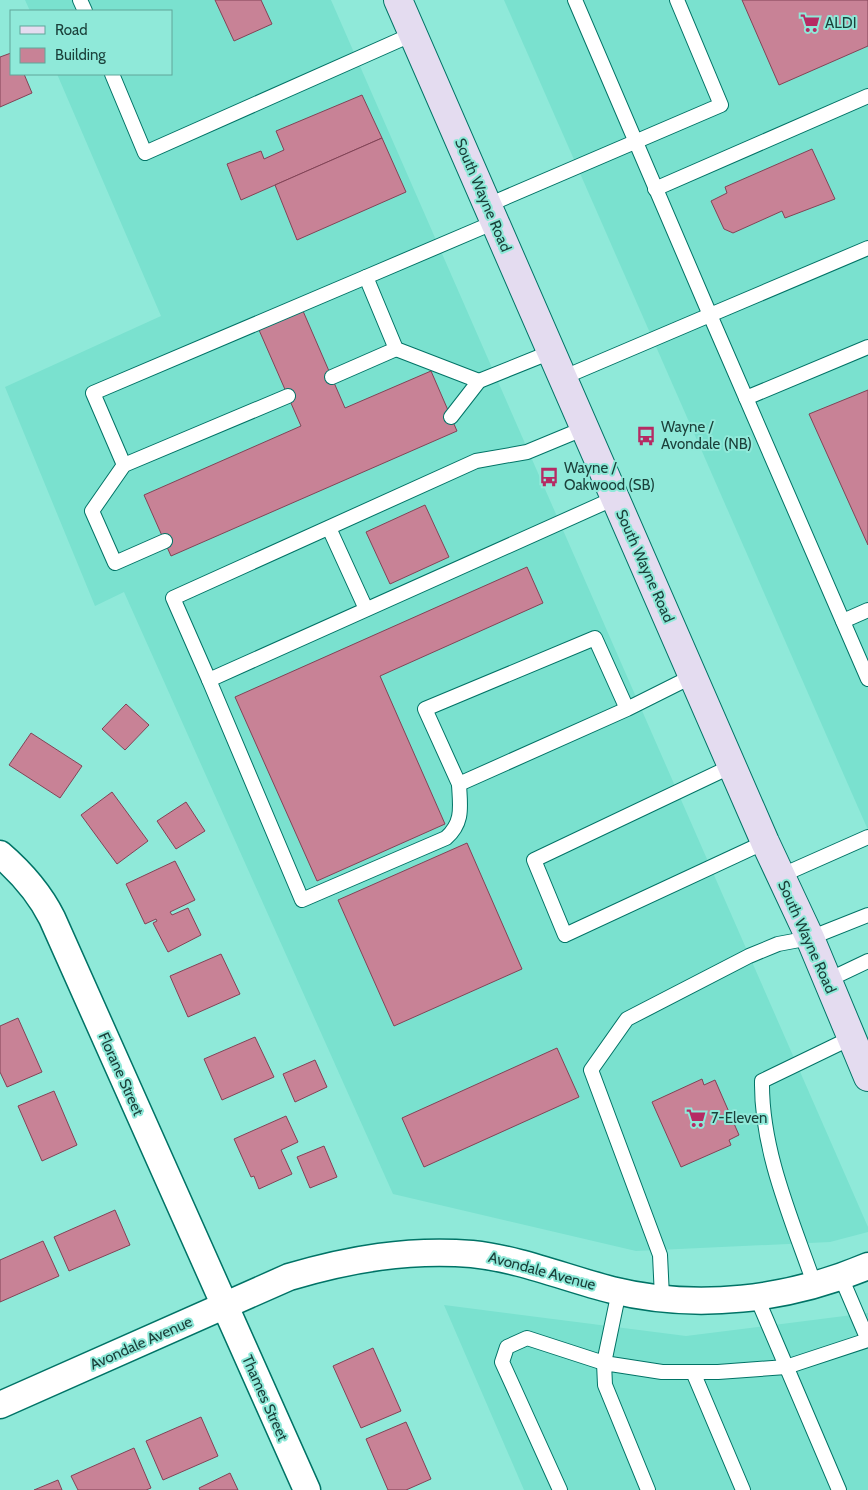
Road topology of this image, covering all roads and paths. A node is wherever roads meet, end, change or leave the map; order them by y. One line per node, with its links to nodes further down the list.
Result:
1 (398, 0): 4 (main road, South Wayne Road)
2 (575, 0): 7 (lane)
3 (676, 0): 7 (lane)
4 (413, 34): 5 (lane); 9 (main road, South Wayne Road)
5 (112, 75)
6 (868, 96): 8 (lane)
7 (635, 142): 8 (lane); 9 (lane)
8 (655, 189): 12 (lane)
9 (491, 213): 11 (lane); 15 (main road, South Wayne Road)
10 (868, 248): 12 (lane)
11 (366, 277): 14 (lane); 23 (lane)
12 (710, 315): 17 (lane); 20 (lane)
13 (868, 347): 20 (lane)
14 (396, 349): 16 (lane); 18 (lane)
15 (551, 352): 17 (main road, South Wayne Road); 18 (lane)
16 (332, 377)
17 (562, 378): 22 (main road, South Wayne Road)
18 (479, 381): 21 (lane)
19 (288, 396): 23 (lane)
20 (746, 398): 29 (lane)
21 (451, 417)
22 (585, 428): 24 (main road, South Wayne Road); 25 (lane)
23 (124, 465): 26 (lane)
24 (616, 498): 27 (lane); 30 (main road, South Wayne Road)
25 (329, 528): 27 (lane); 32 (lane)
26 (165, 541)
27 (366, 609): 32 (lane)
28 (868, 610): 29 (lane)
29 (843, 621): 31 (lane)
30 (693, 676): 33 (lane); 34 (main road, South Wayne Road)
31 (868, 679)
32 (209, 680): 35 (lane)
33 (627, 709): 35 (lane); 35 (lane)
34 (732, 766): 37 (main road, South Wayne Road); 37 (lane)
35 (459, 784)
36 (868, 837): 39 (lane)
37 (766, 842): 39 (main road, South Wayne Road)
38 (0, 854): 52 (street, Florane Street)
39 (780, 876): 41 (main road, South Wayne Road)
40 (868, 915): 41 (lane)
41 (810, 938): 43 (main road, South Wayne Road); 50 (lane)
42 (868, 961): 43 (lane)
43 (826, 981): 44 (main road, South Wayne Road)
44 (851, 1038): 45 (main road, South Wayne Road); 48 (lane)
45 (868, 1077)
46 (868, 1266): 47 (street, Avondale Avenue)
47 (842, 1277): 48 (street, Avondale Avenue); 53 (lane)
48 (815, 1286): 51 (street, Avondale Avenue)
49 (619, 1291): 50 (street, Avondale Avenue); 52 (street, Avondale Avenue); 54 (lane)
50 (662, 1297): 51 (street, Avondale Avenue)
51 (757, 1298): 55 (lane)
52 (224, 1307): 57 (street, Avondale Avenue); 58 (street, Thames Street)
53 (868, 1340): 55 (lane)
54 (604, 1363): 56 (lane); 59 (lane); 60 (lane)
55 (786, 1367): 56 (lane); 62 (lane)
56 (693, 1372): 61 (lane)
57 (0, 1405)
58 (307, 1490)
59 (560, 1490)
60 (648, 1490)
61 (743, 1490)
62 (839, 1490)

